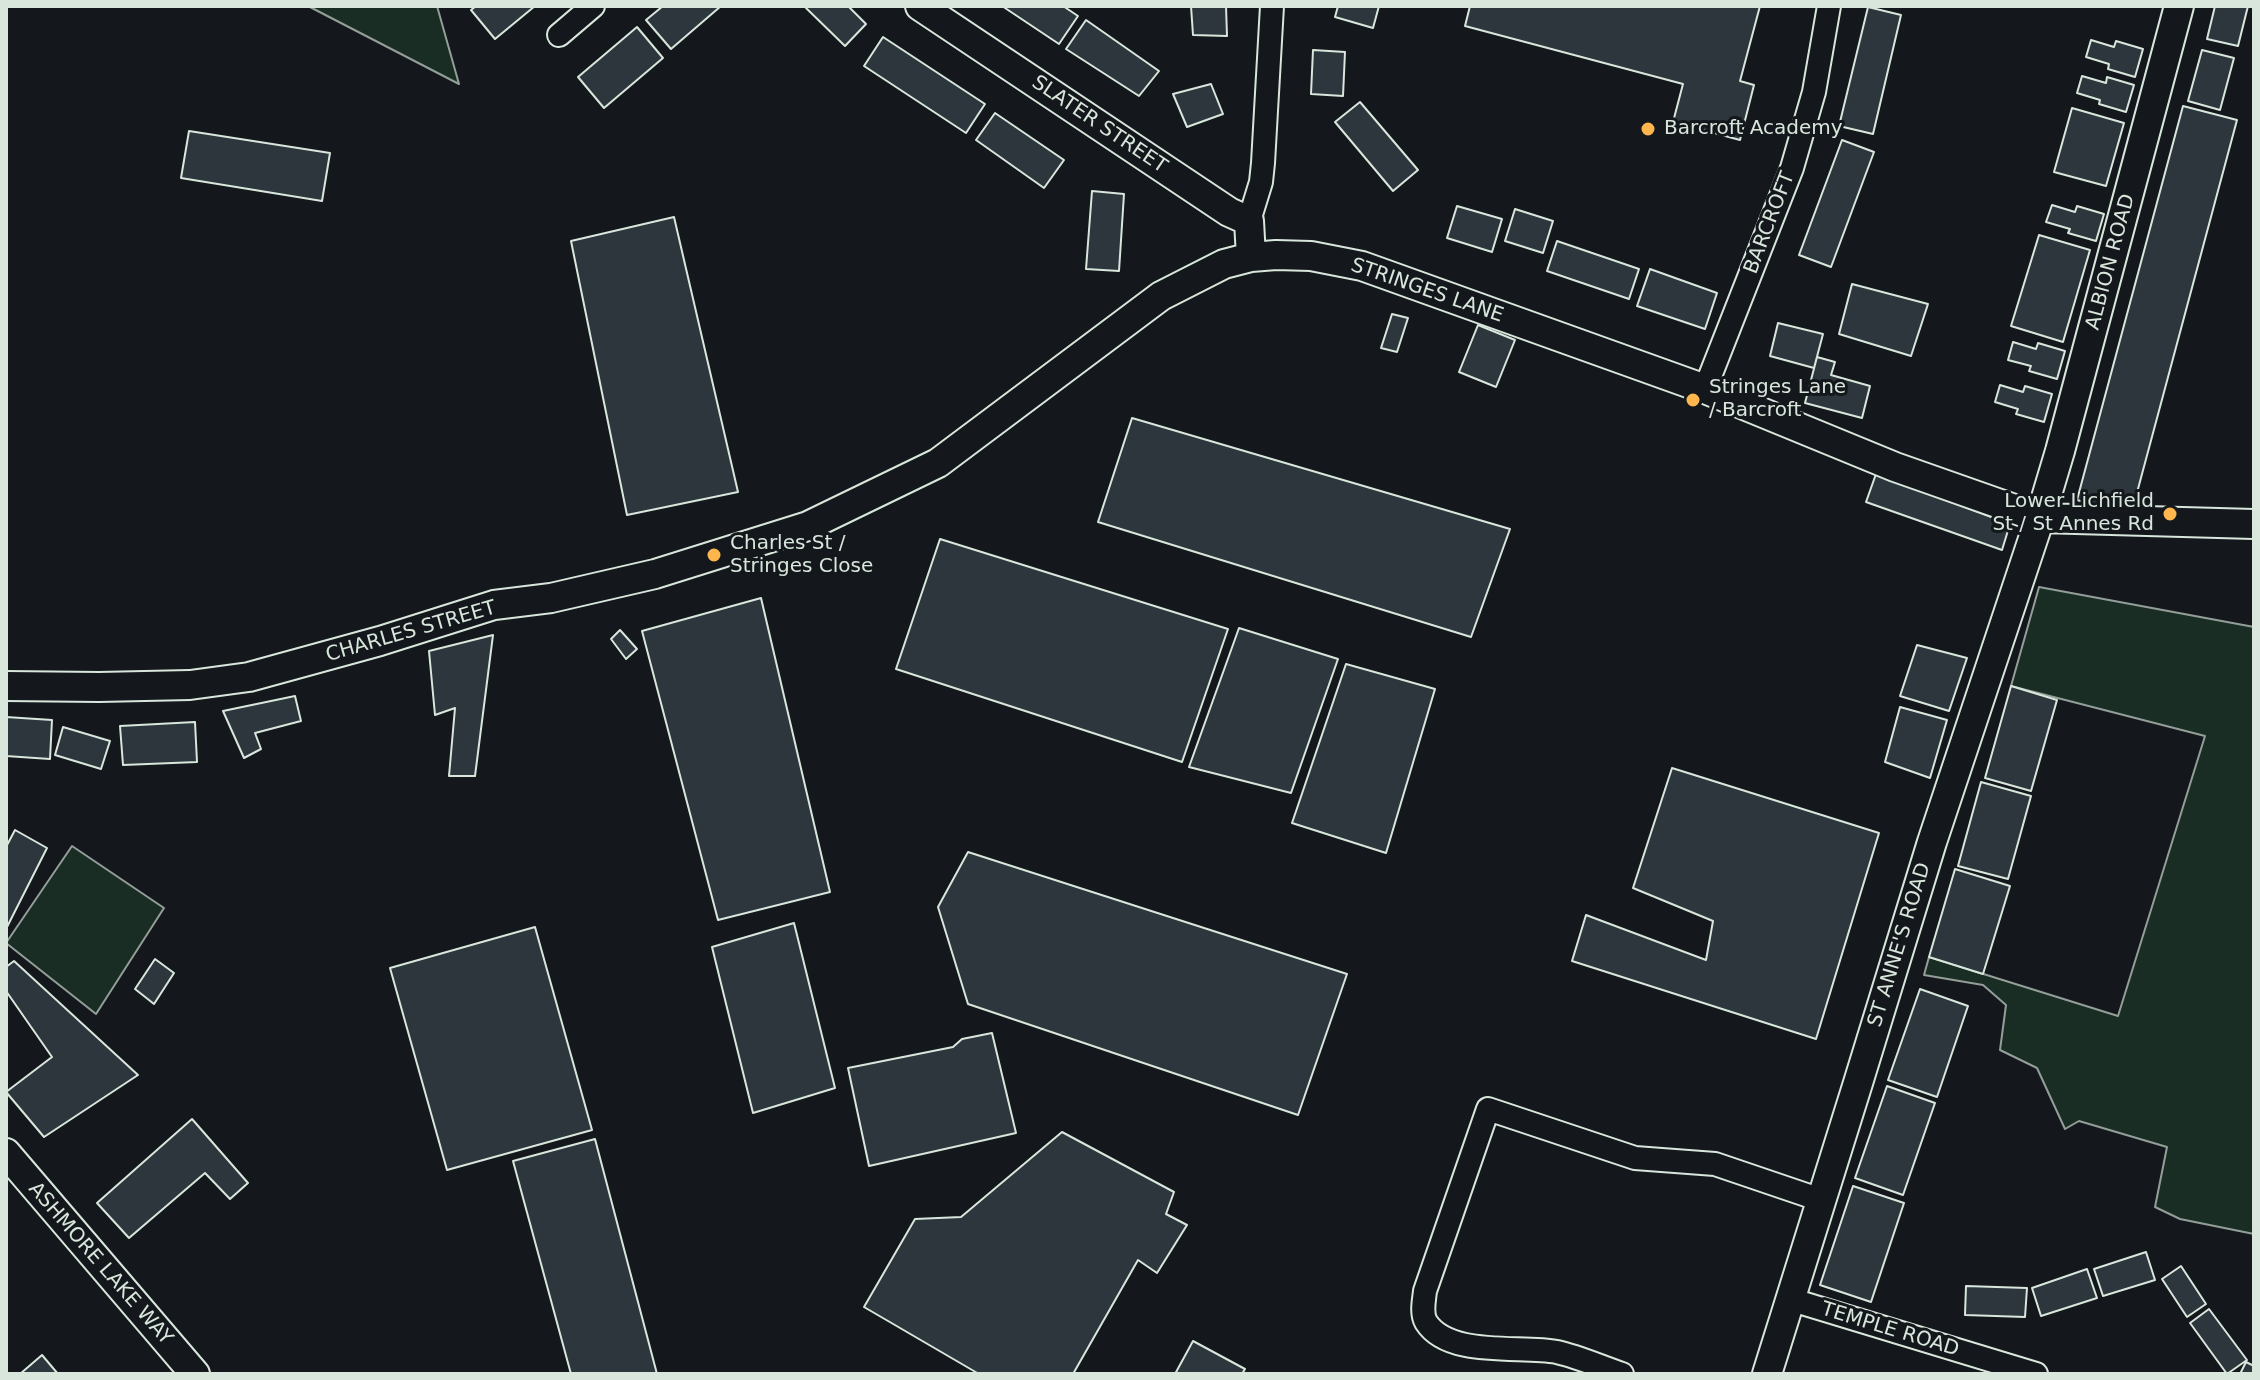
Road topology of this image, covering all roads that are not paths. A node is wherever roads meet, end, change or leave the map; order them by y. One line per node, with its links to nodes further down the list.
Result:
1 (593, 6): 6 (street)
2 (920, 6): 7 (street, SLATER STREET)
3 (1272, 6): 7 (street)
4 (1829, 6): 9 (street, BARCROFT)
5 (2179, 6): 10 (street, ALBION ROAD)
6 (559, 35)
7 (1249, 221): 8 (street)
8 (1251, 257): 9 (street, STRINGES LANE); 12 (street, STRINGES LANE)
9 (1705, 389): 10 (street, STRINGES LANE)
10 (2040, 518): 11 (street, STRINGES LANE); 15 (street, ST ANNE'S ROAD)
11 (2254, 524)
12 (808, 526): 13 (street, CHARLES STREET)
13 (6, 686)
14 (6, 1153): 17 (street, ASHMORE LAKE WAY)
15 (1821, 1200): 16 (street, ST ANNE'S ROAD); 18 (street)
16 (1789, 1299): 19 (street, ST ANNE'S ROAD); 20 (street, TEMPLE ROAD)
17 (195, 1374)
18 (1622, 1374)
19 (1767, 1374)
20 (2036, 1374)

